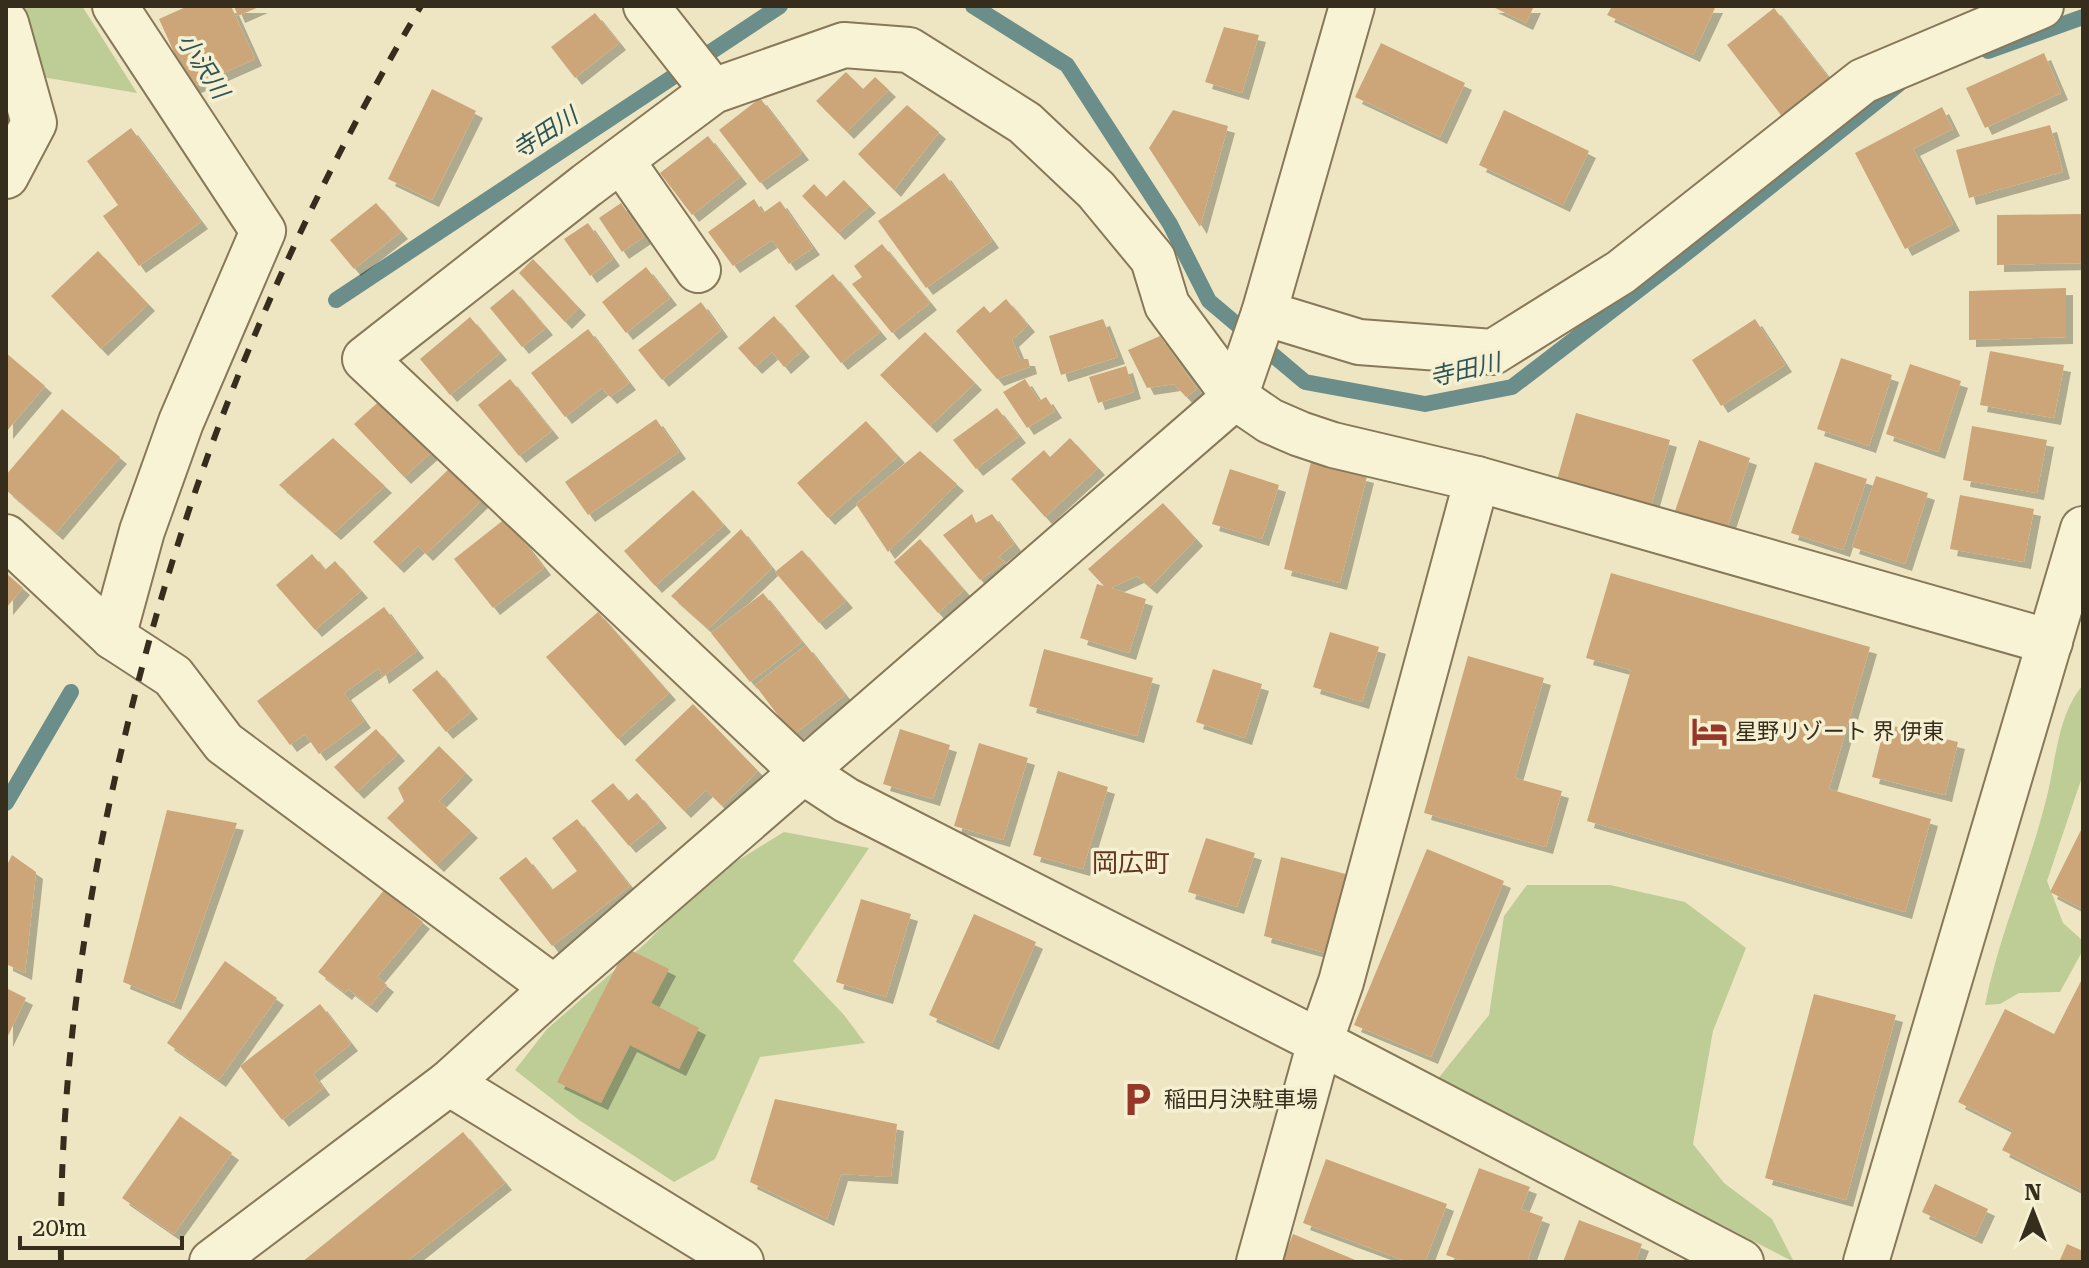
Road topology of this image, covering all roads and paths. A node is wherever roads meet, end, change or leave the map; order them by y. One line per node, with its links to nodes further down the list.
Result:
1 (115, 6): 15 (street)
2 (1352, 6): 10 (street)
3 (2041, 6): 10 (street)
4 (657, 21): 6 (street)
5 (6, 23): 8 (street)
6 (711, 89): 7 (street); 11 (street)
7 (621, 160): 9 (street); 17 (street)
8 (6, 176)
9 (698, 270)
10 (1264, 313): 11 (street)
11 (1235, 397): 12 (street); 17 (street)
12 (1477, 479): 16 (street); 19 (street)
13 (2083, 529): 16 (street)
14 (6, 537): 15 (street)
15 (113, 637): 18 (street)
16 (2050, 642): 25 (street)
17 (802, 771): 18 (street); 19 (street)
18 (554, 988): 20 (street)
19 (1320, 1042): 23 (street); 24 (street)
20 (449, 1083): 21 (street); 22 (street)
21 (212, 1262)
22 (741, 1262)
23 (1259, 1262)
24 (1741, 1262)
25 (1866, 1262)

